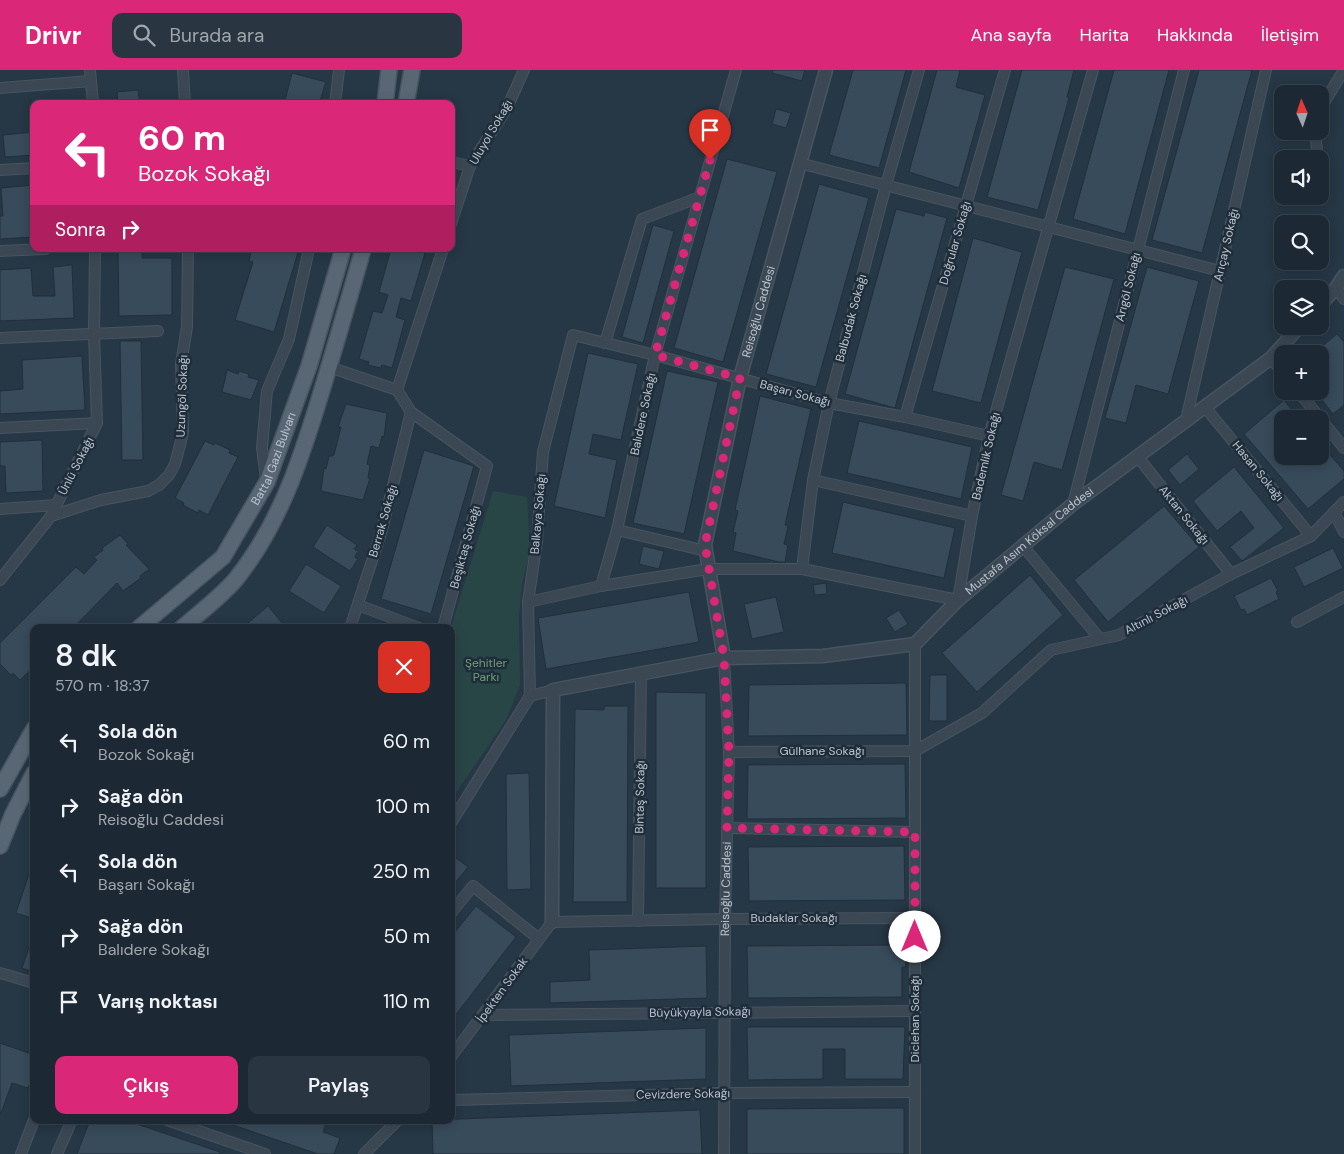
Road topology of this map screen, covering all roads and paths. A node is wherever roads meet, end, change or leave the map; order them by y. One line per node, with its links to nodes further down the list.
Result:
1 (90, 70): 15 (street)
2 (184, 70): 19 (street)
3 (339, 70): 20 (street)
4 (389, 70): 21 (main road)
5 (412, 70): 22 (main road)
6 (524, 70): 25 (street, Uluyol Sokağı)
7 (736, 70): 29 (street, Balıdere Sokağı)
8 (826, 70): 24 (street, Reisoğlu Caddesi)
9 (919, 70): 28 (street, Balbudak Sokağı)
10 (1005, 70): 30 (street, Doğrular Sokağı)
11 (1093, 70): 32 (street, Bademlik Sokağı)
12 (1184, 70): 33 (street, Arıgöl Sokağı)
13 (1266, 70): 42 (street, Arıçay Sokağı)
14 (1344, 70): 17 (street)
15 (91, 82): 16 (street); 18 (street)
16 (0, 88)
17 (1329, 94)
18 (93, 100)
19 (185, 100)
20 (335, 100)
21 (385, 100)
22 (407, 100)
23 (455, 163): 25 (street)
24 (799, 163): 28 (street); 57 (street, Reisoğlu Caddesi)
25 (470, 166): 31 (street, Uluyol Sokağı)
26 (30, 168): 27 (street)
27 (0, 170)
28 (886, 185): 30 (street); 60 (street, Balbudak Sokağı)
29 (700, 197): 52 (street); 53 (street, Balıdere Sokağı)
30 (966, 206): 32 (street); 63 (street, Doğrular Sokağı)
31 (455, 212)
32 (1049, 227): 33 (street); 67 (street, Bademlik Sokağı)
33 (1137, 249): 42 (street); 73 (street, Arıgöl Sokağı)
34 (30, 250): 35 (street)
35 (0, 251)
36 (95, 252): 48 (street, Ünlü Sokağı)
37 (188, 252): 77 (street, Uzungöl Sokağı)
38 (308, 252): 71 (street)
39 (342, 252): 71 (main road, Battal Gazi Bulvarı)
40 (362, 252): 56 (main road, Battal Gazi Bulvarı)
41 (442, 252): 58 (street)
42 (1220, 271): 64 (street, Arıçay Sokağı)
43 (1344, 276): 44 (street)
44 (1336, 288): 45 (street); 46 (street)
45 (1329, 295)
46 (1344, 300)
47 (158, 331): 48 (street)
48 (94, 334): 51 (street); 65 (street, Ünlü Sokağı)
49 (573, 335): 52 (street, Başarı Sokağı); 91 (street, Balkaya Sokağı)
50 (1292, 335): 54 (street, Mustafa Asım Köksal Caddesi)
51 (0, 338)
52 (605, 343): 53 (street, Başarı Sokağı)
53 (655, 355): 57 (street, Başarı Sokağı); 79 (street, Balıdere Sokağı)
54 (1271, 358): 55 (street); 61 (street, Mustafa Asım Köksal Caddesi)
55 (1274, 362)
56 (329, 367): 58 (street); 95 (main road, Battal Gazi Bulvarı)
57 (740, 378): 60 (street, Başarı Sokağı); 83 (street, Reisoğlu Caddesi)
58 (397, 390): 62 (street)
59 (1305, 400): 68 (street)
60 (829, 403): 63 (street, Başarı Sokağı); 70 (street, Balbudak Sokağı)
61 (1204, 406): 64 (street, Mustafa Asım Köksal Caddesi); 81 (street, Hasan Sokağı)
62 (411, 412): 92 (street, Berrak Sokağı); 98 (street, Beşiktaş Sokağı)
63 (905, 417): 67 (street, Başarı Sokağı)
64 (1186, 420): 69 (street, Mustafa Asım Köksal Caddesi)
65 (97, 424): 66 (street); 74 (street, Ünlü Sokağı)
66 (0, 428)
67 (989, 436): 78 (street, Bademlik Sokağı)
68 (1344, 448)
69 (1137, 456): 73 (street, Mustafa Asım Köksal Caddesi); 86 (street, Aktan Sokağı)
70 (813, 480): 78 (street); 85 (street, Balbudak Sokağı)
71 (267, 482): 94 (main road, Battal Gazi Bulvarı)
72 (1344, 502): 76 (street, Altınlı Sokağı)
73 (1072, 504): 82 (street, Mustafa Asım Köksal Caddesi)
74 (56, 505): 75 (street); 77 (street, Ünlü Sokağı)
75 (0, 509)
76 (1334, 512): 80 (street); 81 (street, Altınlı Sokağı)
77 (51, 516): 87 (street, Ünlü Sokağı)
78 (972, 516): 90 (street, Bademlik Sokağı)
79 (617, 530): 83 (street); 88 (street, Balıdere Sokağı)
80 (1344, 532)
81 (1311, 536): 86 (street, Altınlı Sokağı)
82 (1023, 546): 90 (street, Mustafa Asım Köksal Caddesi); 99 (street)
83 (706, 551): 84 (street, Reisoğlu Caddesi)
84 (708, 569): 85 (street); 88 (street); 101 (street, Reisoğlu Caddesi)
85 (802, 569): 90 (street)
86 (1231, 574): 99 (street, Altınlı Sokağı)
87 (0, 580)
88 (601, 586): 91 (street)
89 (1344, 597): 93 (street)
90 (958, 600): 100 (street, Mustafa Asım Köksal Caddesi)
91 (528, 602): 104 (street, Balkaya Sokağı)
92 (358, 605): 96 (street, Berrak Sokağı); 97 (street)
93 (1297, 622)
94 (144, 624)
95 (187, 624)
96 (351, 624)
97 (409, 624)
98 (444, 624)
99 (1100, 639): 106 (street, Altınlı Sokağı)
100 (915, 644): 101 (street); 106 (street, Diclehan Sokağı)
101 (724, 658): 102 (street); 107 (street, Reisoğlu Caddesi)
102 (642, 673): 103 (street); 118 (street, Bintaş Sokağı)
103 (553, 690): 104 (street); 119 (street)
104 (530, 696): 111 (street)
105 (30, 735): 108 (main road)
106 (915, 751): 107 (street, Gülhane Sokağı); 113 (street, Diclehan Sokağı)
107 (729, 752): 112 (street, Reisoğlu Caddesi)
108 (4, 772): 110 (main road)
109 (30, 781): 114 (main road)
110 (0, 789)
111 (455, 817)
112 (727, 828): 113 (street); 117 (street, Reisoğlu Caddesi)
113 (915, 832): 116 (street, Diclehan Sokağı)
114 (0, 846)
115 (455, 908): 120 (street)
116 (915, 918): 117 (street, Budaklar Sokağı); 123 (street, Diclehan Sokağı)
117 (725, 919): 118 (street, Budaklar Sokağı); 124 (street, Reisoğlu Caddesi)
118 (638, 921): 119 (street, Budaklar Sokağı)
119 (552, 922): 120 (street, İpekten Sokak)
120 (540, 939): 125 (street, İpekten Sokak)
121 (0, 973): 122 (street)
122 (30, 982)
123 (915, 1011): 124 (street, Büyükyayla Sokağı); 127 (street, Diclehan Sokağı)
124 (725, 1012): 125 (street, Büyükyayla Sokağı); 128 (street, Reisoğlu Caddesi)
125 (484, 1015): 126 (street, İpekten Sokak)
126 (455, 1052)
127 (915, 1092): 128 (street, Cevizdere Sokağı); 139 (street, Diclehan Sokağı)
128 (724, 1093): 129 (street, Cevizdere Sokağı); 138 (street, Reisoğlu Caddesi)
129 (455, 1100)
130 (32, 1124): 134 (street)
131 (70, 1124): 135 (street)
132 (179, 1124): 136 (street)
133 (394, 1124): 137 (street)
134 (21, 1154)
135 (57, 1154)
136 (265, 1154)
137 (364, 1154)
138 (724, 1154)
139 (915, 1154)

